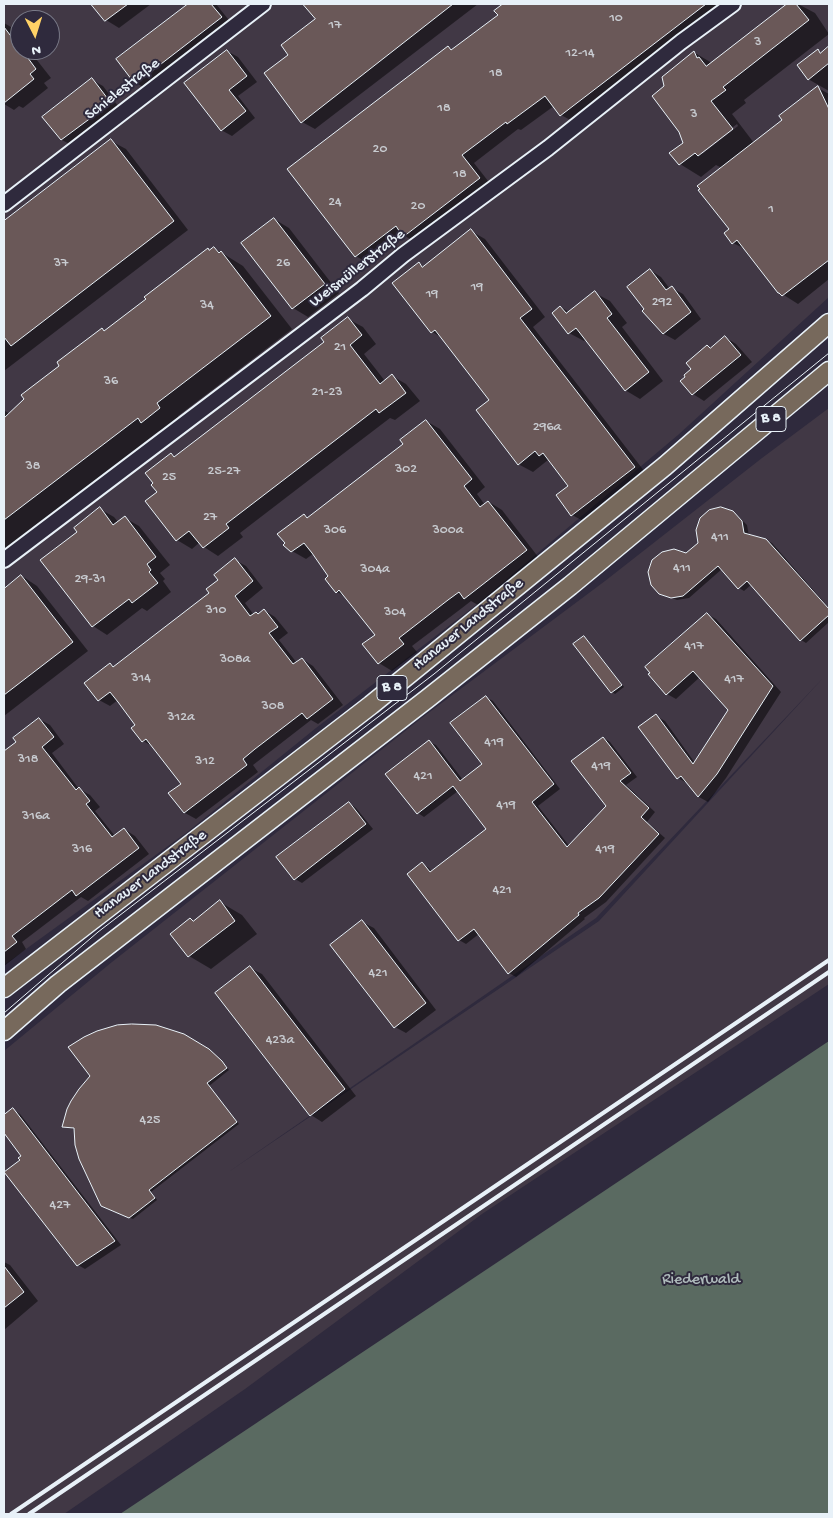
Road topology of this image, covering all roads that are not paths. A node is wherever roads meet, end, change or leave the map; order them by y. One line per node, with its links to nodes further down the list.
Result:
1 (264, 4): 3 (street, Schielestraße)
2 (733, 4): 6 (street, Weismüllerstraße)
3 (4, 204)
4 (829, 322): 7 (main road, Hanauer Landstraße / B 8)
5 (829, 371): 8 (main road, Hanauer Landstraße / B 8)
6 (4, 560)
7 (4, 988)
8 (4, 1031)

